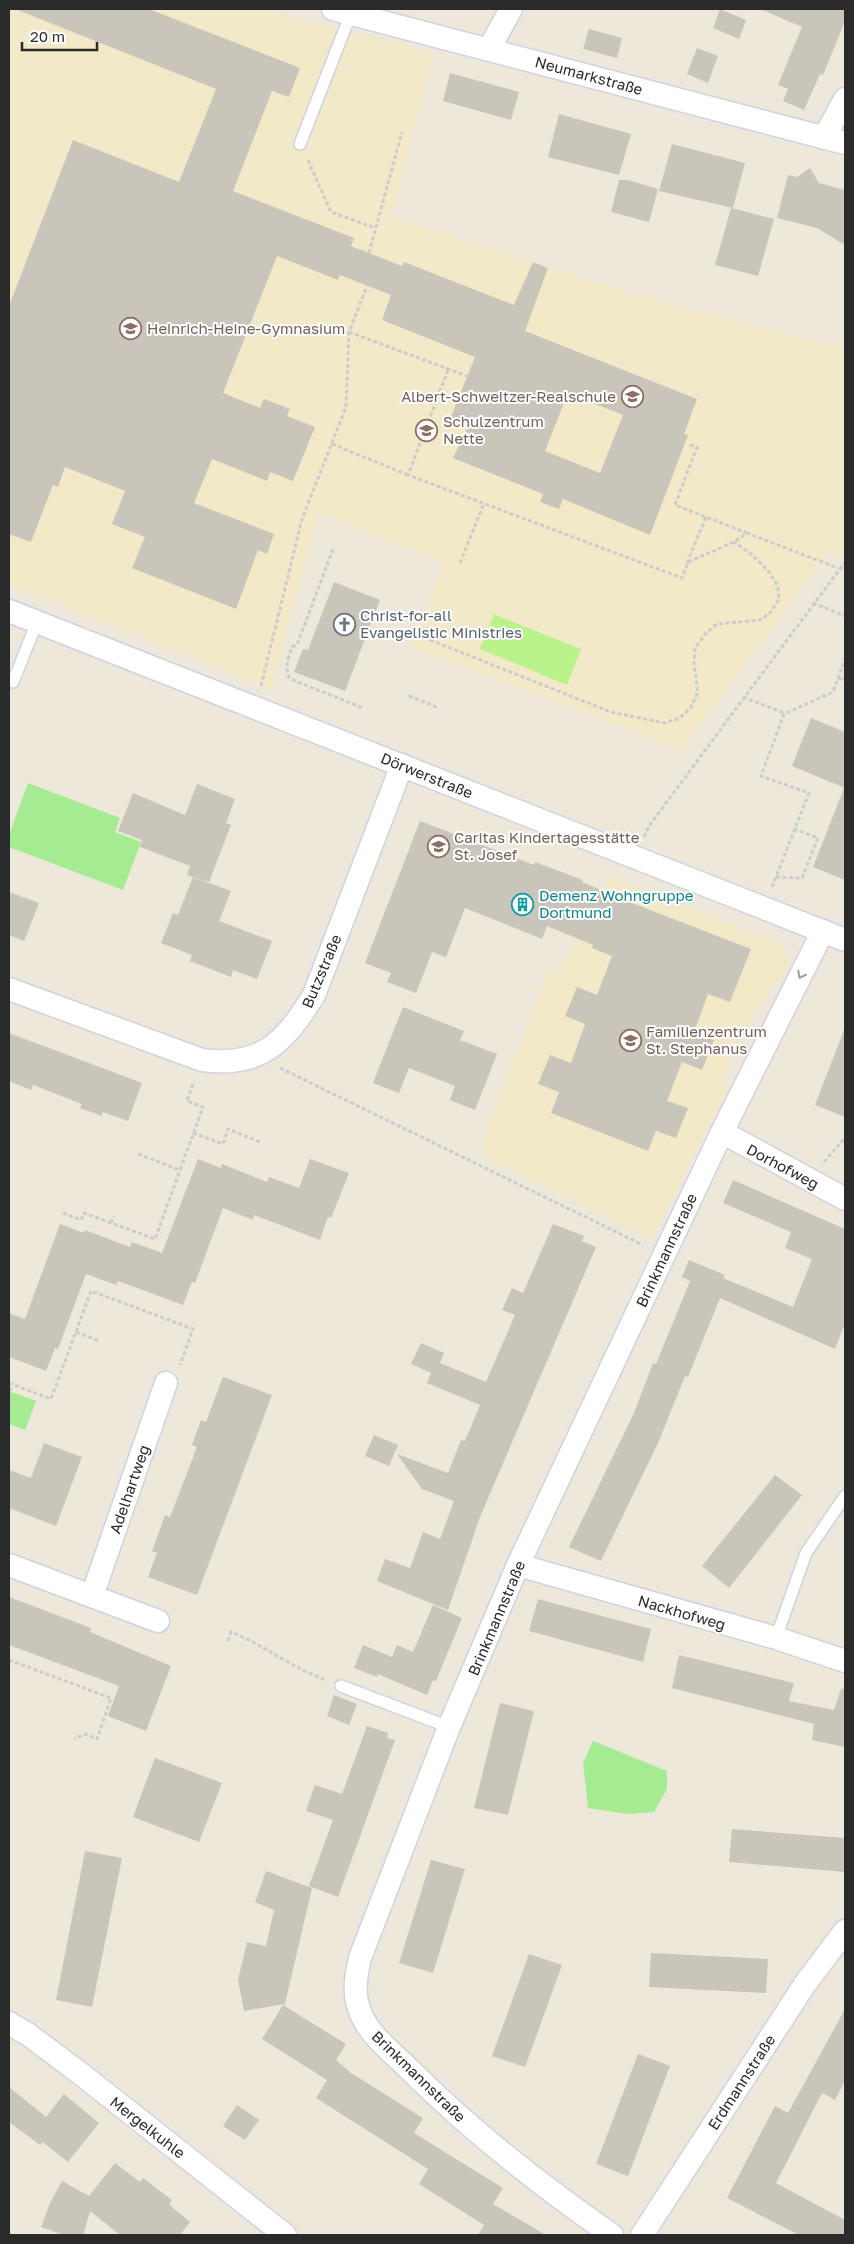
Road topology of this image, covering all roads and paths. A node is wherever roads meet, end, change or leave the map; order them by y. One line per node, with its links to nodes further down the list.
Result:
1 (510, 9): 3 (street)
2 (342, 11): 3 (street, Neumarkstraße); 8 (lane)
3 (489, 49): 6 (street, Neumarkstraße)
4 (845, 99): 6 (street)
5 (402, 132): 9 (path)
6 (824, 138): 7 (street, Neumarkstraße)
7 (845, 143)
8 (300, 144): 9 (path)
9 (375, 228): 10 (path)
10 (369, 252)
11 (367, 286): 12 (path)
12 (349, 332): 13 (path); 15 (path)
13 (448, 370): 14 (path); 17 (path)
14 (466, 376)
15 (332, 444): 17 (path); 36 (path)
16 (690, 445): 19 (path)
17 (408, 475): 18 (path)
18 (484, 504): 24 (path); 26 (path)
19 (706, 516): 20 (path); 26 (path)
20 (747, 533): 21 (path); 25 (path)
21 (734, 542): 26 (path); 31 (path)
22 (333, 549): 39 (path)
23 (845, 562): 25 (path)
24 (460, 563)
25 (838, 568): 27 (path)
26 (682, 578)
27 (813, 604): 29 (path); 38 (path)
28 (9, 611): 30 (street, Dörwerstraße)
29 (845, 616)
30 (36, 622): 35 (lane); 42 (street, Dörwerstraße)
31 (430, 640)
32 (845, 659): 34 (path)
33 (845, 676): 34 (path)
34 (838, 678): 41 (path)
35 (13, 682)
36 (261, 689)
37 (409, 696): 40 (path)
38 (743, 697): 41 (path); 44 (path)
39 (363, 708)
40 (439, 708)
41 (784, 714): 43 (path)
42 (402, 765): 44 (street, Dörwerstraße); 50 (street, Butzstraße)
43 (795, 829): 45 (path); 45 (path)
44 (635, 858): 47 (street, Dörwerstraße)
45 (776, 877): 46 (path)
46 (772, 888)
47 (823, 931): 48 (street, Dörwerstraße); 52 (street, Brinkmannstraße, one-way to 52)
48 (845, 940)
49 (9, 989): 50 (street, Butzstraße)
50 (257, 1056): 63 (path)
51 (194, 1083): 53 (path)
52 (722, 1132): 58 (street, Dorhofweg); 63 (street, Brinkmannstraße)
53 (193, 1133): 55 (path); 57 (path)
54 (845, 1138): 58 (path)
55 (260, 1142)
56 (138, 1154): 57 (path)
57 (180, 1170): 62 (path)
58 (809, 1179): 59 (street, Dorhofweg)
59 (845, 1199)
60 (63, 1213): 62 (path)
61 (114, 1216): 62 (path)
62 (111, 1223)
63 (664, 1256): 71 (street, Brinkmannstraße)
64 (76, 1332): 65 (path); 66 (path); 67 (path)
65 (99, 1341)
66 (166, 1383): 72 (street, Adelhartweg)
67 (11, 1384): 68 (path)
68 (10, 1391)
69 (845, 1496): 74 (lane)
70 (9, 1565): 72 (street)
71 (518, 1565): 74 (street, Nackhofweg); 79 (street, Brinkmannstraße)
72 (92, 1596): 73 (street)
73 (158, 1622)
74 (776, 1638): 77 (street, Nackhofweg)
75 (228, 1641): 78 (path)
76 (9, 1660): 80 (path)
77 (845, 1661)
78 (341, 1686): 79 (lane)
79 (449, 1727): 84 (street, Brinkmannstraße)
80 (74, 1739)
81 (845, 1931): 85 (street, Erdmannstraße)
82 (9, 2023): 83 (street, Mergelkuhle)
83 (286, 2235)
84 (612, 2235)
85 (642, 2235)

